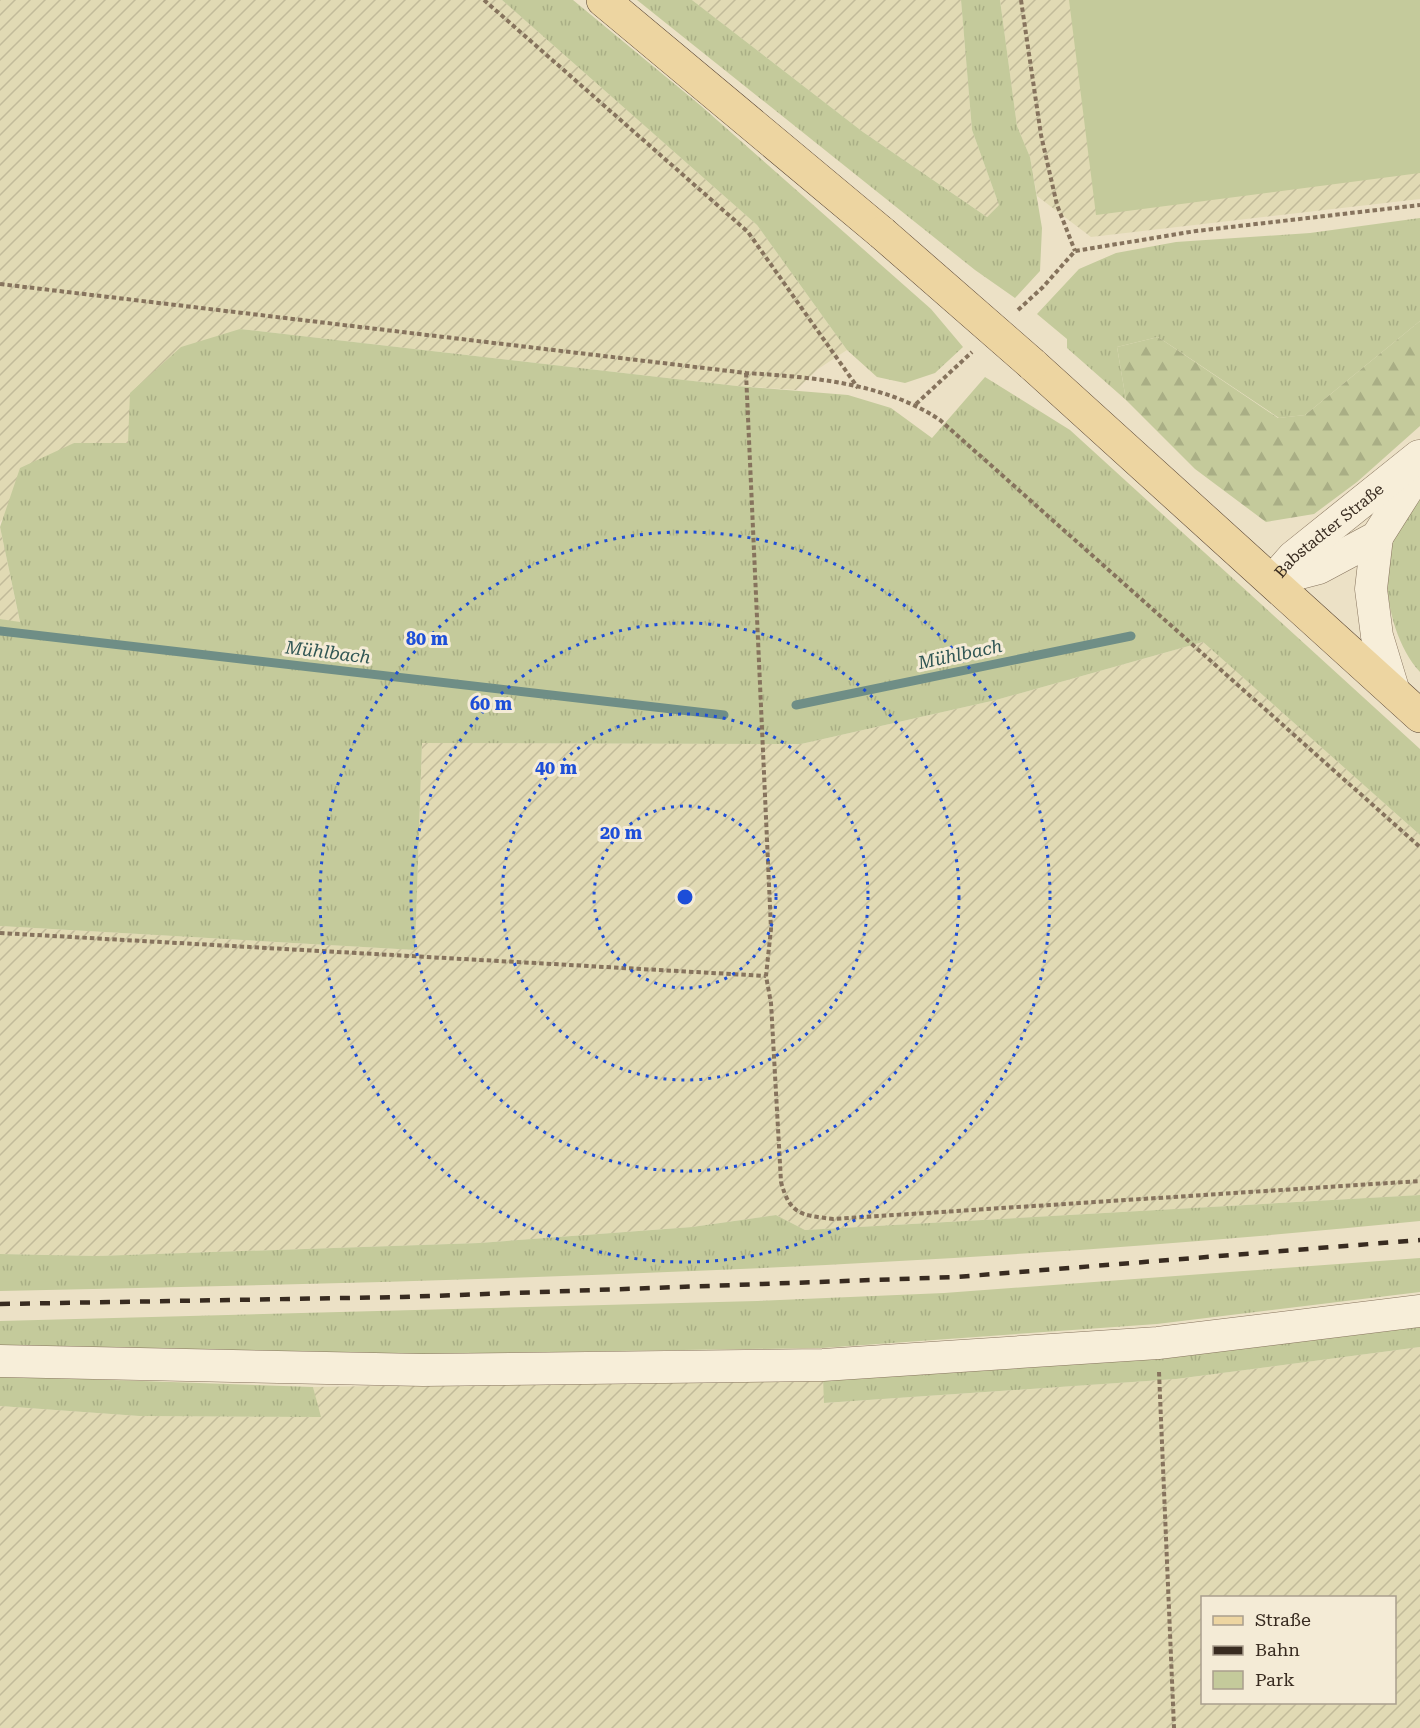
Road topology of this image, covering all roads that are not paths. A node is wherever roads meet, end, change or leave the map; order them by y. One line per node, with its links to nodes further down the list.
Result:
1 (603, 0): 5 (main road, bridge)
2 (1420, 455): 5 (street, Babstadter Straße)
3 (1420, 469): 4 (street, Babstadter Straße)
4 (1377, 537): 5 (street, Babstadter Straße); 6 (street, Babstadter Straße)
5 (1273, 580): 6 (main road)
6 (1395, 692): 7 (main road)
7 (1420, 716)
8 (1420, 1311): 9 (street)
9 (0, 1361)

